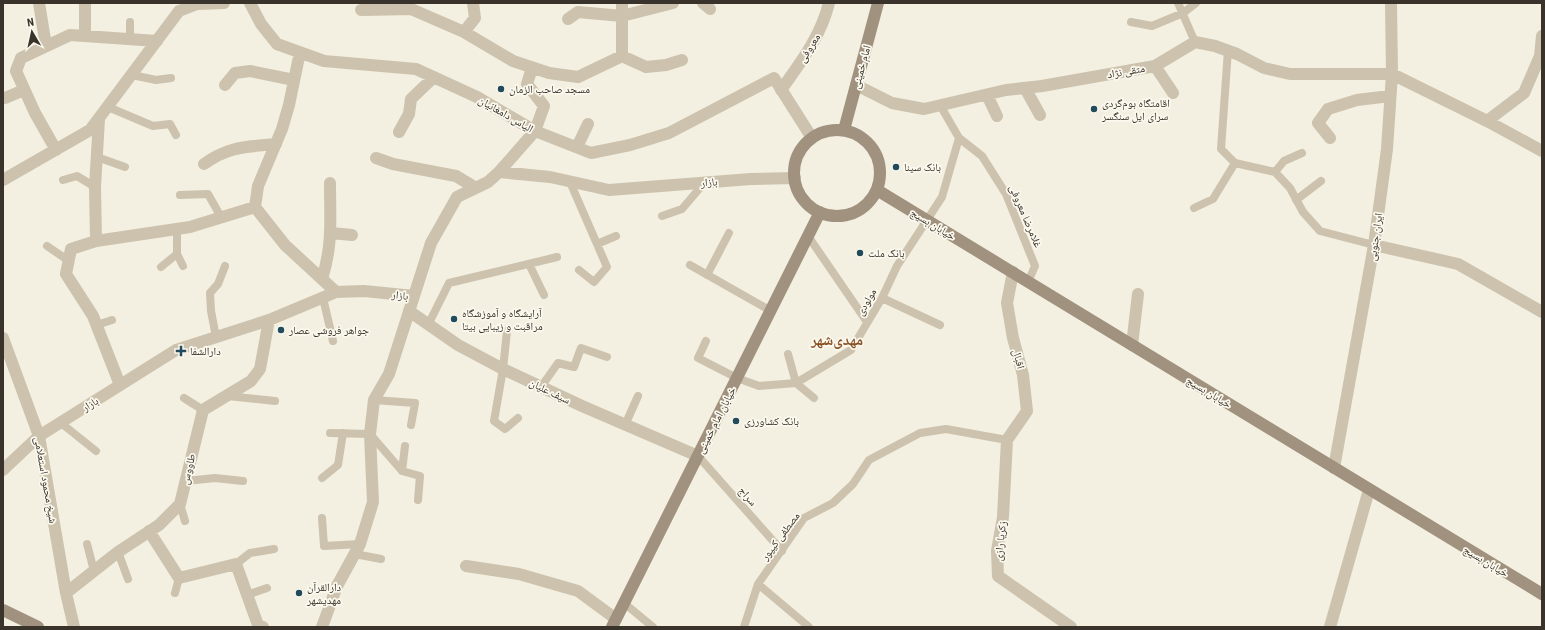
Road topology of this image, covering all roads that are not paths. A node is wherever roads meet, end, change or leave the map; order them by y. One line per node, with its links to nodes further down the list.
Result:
1 (39, 3): 26 (street)
2 (85, 3): 21 (street)
3 (224, 3): 13 (street)
4 (250, 3): 28 (street, الیاس دامغانیان)
5 (473, 3): 20 (street)
6 (622, 3): 16 (street)
7 (673, 3): 16 (street)
8 (829, 3): 43 (street, معروفی)
9 (878, 3): 40 (street, امام خمینی)
10 (1178, 3): 15 (lane)
11 (1196, 3): 15 (lane)
12 (1391, 3): 34 (street, ایران جنوبی)
13 (175, 7): 24 (street)
14 (361, 10): 20 (street)
15 (1183, 13): 19 (lane); 25 (lane)
16 (622, 16): 17 (street); 29 (street)
17 (568, 19)
18 (130, 22): 23 (lane)
19 (1131, 22)
20 (464, 32): 33 (street)
21 (85, 36): 23 (street); 26 (street)
22 (1542, 36): 30 (street)
23 (130, 39): 24 (street)
24 (157, 41): 35 (street)
25 (1195, 42): 27 (street); 32 (street, متقی نژاد)
26 (46, 46): 42 (street)
27 (1228, 50): 34 (street); 69 (lane)
28 (300, 52): 36 (street, الیاس دامغانیان); 38 (street)
29 (622, 56): 31 (street); 33 (street)
30 (1541, 56): 53 (street)
31 (682, 60)
32 (1155, 66): 41 (street, متقی نژاد); 44 (street)
33 (532, 68): 56 (street)
34 (1392, 74): 46 (street, ایران جنوبی); 53 (street)
35 (132, 75): 37 (lane); 49 (street)
36 (434, 77): 56 (street, الیاس دامغانیان); 57 (street)
37 (171, 78)
38 (294, 80): 39 (street); 62 (street)
39 (225, 85)
40 (856, 85): 48 (street, متقی نژاد); 55 (street, امام خمینی)
41 (1025, 88): 45 (street, متقی نژاد); 50 (street)
42 (24, 90): 47 (street); 64 (street)
43 (782, 90): 59 (street); 63 (street, الیاس دامغانیان)
44 (1173, 93)
45 (987, 94): 48 (street, متقی نژاد); 51 (street)
46 (1390, 96): 61 (street); 100 (street, ایران جنوبی)
47 (5, 98)
48 (940, 105): 60 (lane, غلامرضا معروفی)
49 (108, 107): 52 (street); 58 (lane)
50 (1040, 115)
51 (997, 116)
52 (99, 119): 64 (street); 67 (street)
53 (1487, 121): 65 (street)
54 (588, 124): 63 (street)
55 (844, 130): 59 (street); 83 (street)
56 (535, 131): 63 (street, الیاس دامغانیان); 72 (street)
57 (399, 132)
58 (176, 135)
59 (812, 138): 74 (street)
60 (959, 138): 91 (lane, مولودی); 114 (lane, غلامرضا معروفی)
61 (1330, 138)
62 (276, 144): 70 (street); 86 (street)
63 (577, 147)
64 (56, 150): 75 (street)
65 (1542, 151)
66 (1302, 153): 73 (lane)
67 (97, 157): 71 (lane); 81 (street)
68 (376, 158): 82 (street)
69 (1235, 163): 73 (lane); 87 (lane)
70 (204, 164)
71 (125, 167)
72 (499, 172): 78 (street, بازار); 82 (street, بازار)
73 (1275, 172): 85 (lane)
74 (795, 178): 79 (street, بازار); 88 (street)
75 (3, 180)
76 (63, 180): 81 (lane)
77 (1321, 181): 85 (lane)
78 (570, 182): 79 (street, بازار); 99 (lane)
79 (705, 182): 89 (lane)
80 (330, 183): 93 (street)
81 (95, 187): 98 (street)
82 (476, 188): 117 (street, بازار)
83 (877, 190): 88 (street); 91 (street, خیابان بسیج)
84 (180, 195): 90 (lane)
85 (1296, 200): 100 (lane)
86 (255, 207): 90 (street); 113 (street)
87 (1194, 208)
88 (820, 212): 97 (street, خیابان امام خمینی)
89 (662, 216)
90 (221, 217): 92 (street)
91 (926, 220): 111 (street, خیابان بسیج); 120 (lane, مولودی)
92 (177, 228): 98 (street); 102 (lane)
93 (331, 233): 95 (street); 113 (street)
94 (729, 233): 112 (lane)
95 (352, 235)
96 (616, 236): 99 (lane)
97 (808, 236): 121 (street, خیابان امام خمینی); 126 (lane)
98 (96, 240): 104 (street)
99 (597, 244): 110 (lane)
100 (1374, 244): 123 (street); 162 (street, ایران جنوبی)
101 (47, 246): 104 (lane)
102 (176, 254): 107 (lane); 109 (lane)
103 (557, 257): 105 (lane)
104 (69, 261): 127 (street)
105 (528, 264): 118 (lane); 128 (lane)
106 (690, 265): 112 (lane)
107 (183, 266)
108 (225, 266): 131 (lane)
109 (161, 267)
110 (579, 270)
111 (1012, 272): 114 (street, خیابان بسیج); 158 (street, اقبال)
112 (707, 275): 121 (lane)
113 (322, 279): 115 (street)
114 (1028, 282): 135 (street, خیابان بسیج)
115 (336, 292): 117 (street, بازار); 119 (street, بازار)
116 (1138, 294): 135 (street)
117 (414, 296): 122 (street)
118 (544, 296)
119 (323, 298): 125 (street, بازار); 133 (lane)
120 (882, 298): 126 (lane, مولودی); 129 (lane)
121 (771, 311): 139 (street, خیابان امام خمینی)
122 (409, 312): 128 (street, سیف علیان); 147 (street)
123 (1542, 312)
124 (112, 320): 127 (lane)
125 (269, 320): 131 (street, بازار); 143 (street)
126 (867, 322): 140 (lane, مولودی)
127 (97, 325): 141 (street)
128 (428, 325): 138 (street, سیف علیان)
129 (940, 325)
130 (507, 331): 138 (lane)
131 (216, 337): 141 (street, بازار)
132 (3, 338): 157 (street, شیخ محمود استعلامی)
133 (333, 341)
134 (706, 341): 139 (lane, مولودی)
135 (1132, 345): 162 (street, خیابان بسیج)
136 (788, 354): 140 (lane)
137 (607, 357): 142 (lane)
138 (503, 369): 142 (street, سیف علیان); 150 (lane)
139 (737, 378): 140 (lane, مولودی); 161 (street, خیابان امام خمینی)
140 (796, 383): 146 (lane)
141 (120, 385): 151 (street, بازار)
142 (540, 387): 153 (street, سیف علیان)
143 (228, 396): 148 (lane); 149 (street)
144 (638, 396): 153 (lane)
145 (184, 398): 149 (lane)
146 (814, 398)
147 (374, 400): 152 (lane); 156 (street)
148 (275, 401)
149 (203, 410): 167 (street, طاووس)
150 (518, 418)
151 (61, 422): 157 (street, بازار); 160 (lane)
152 (411, 425)
153 (625, 425): 161 (street, سیف علیان)
154 (330, 433): 155 (lane)
155 (343, 433): 156 (lane); 165 (lane)
156 (370, 434): 164 (lane); 176 (street)
157 (39, 436): 163 (street, بازار); 188 (street, شیخ محمود استعلامی)
158 (1007, 440): 177 (lane, مصطفی کیپور); 201 (street, زکریا رازی)
159 (405, 446): 164 (lane)
160 (96, 451)
161 (698, 456): 177 (lane, سراج); 191 (street, خیابان امام خمینی)
162 (1334, 468): 168 (street, خیابان بسیج)
163 (3, 470)
164 (402, 471): 169 (lane)
165 (322, 478)
166 (243, 480): 167 (lane)
167 (186, 481): 170 (street, طاووس)
168 (1369, 490): 189 (street, خیابان بسیج); 202 (street)
169 (418, 500)
170 (180, 504): 172 (lane); 173 (street)
171 (322, 518): 176 (lane)
172 (185, 521)
173 (149, 531): 178 (street); 183 (street)
174 (87, 544): 182 (lane)
175 (274, 549): 180 (lane)
176 (357, 549): 179 (lane); 197 (street)
177 (782, 551): 185 (lane, مصطفی کیپور)
178 (118, 552): 182 (street); 184 (lane)
179 (381, 559)
180 (236, 564): 183 (street); 190 (street)
181 (466, 566): 193 (street)
182 (94, 571): 188 (street)
183 (179, 578): 187 (lane)
184 (128, 579)
185 (758, 584): 199 (lane, مصطفی کیپور); 200 (lane)
186 (266, 588): 190 (lane)
187 (175, 593)
188 (66, 594): 195 (street, شیخ محمود استعلامی)
189 (1542, 594)
190 (247, 595): 196 (street)
191 (624, 603): 193 (street, خیابان امام خمینی); 198 (lane)
192 (3, 610): 194 (street)
193 (614, 623)
194 (38, 627)
195 (74, 627)
196 (263, 627)
197 (322, 627)
198 (652, 627)
199 (744, 627)
200 (809, 627)
201 (1071, 627)
202 (1330, 627)

